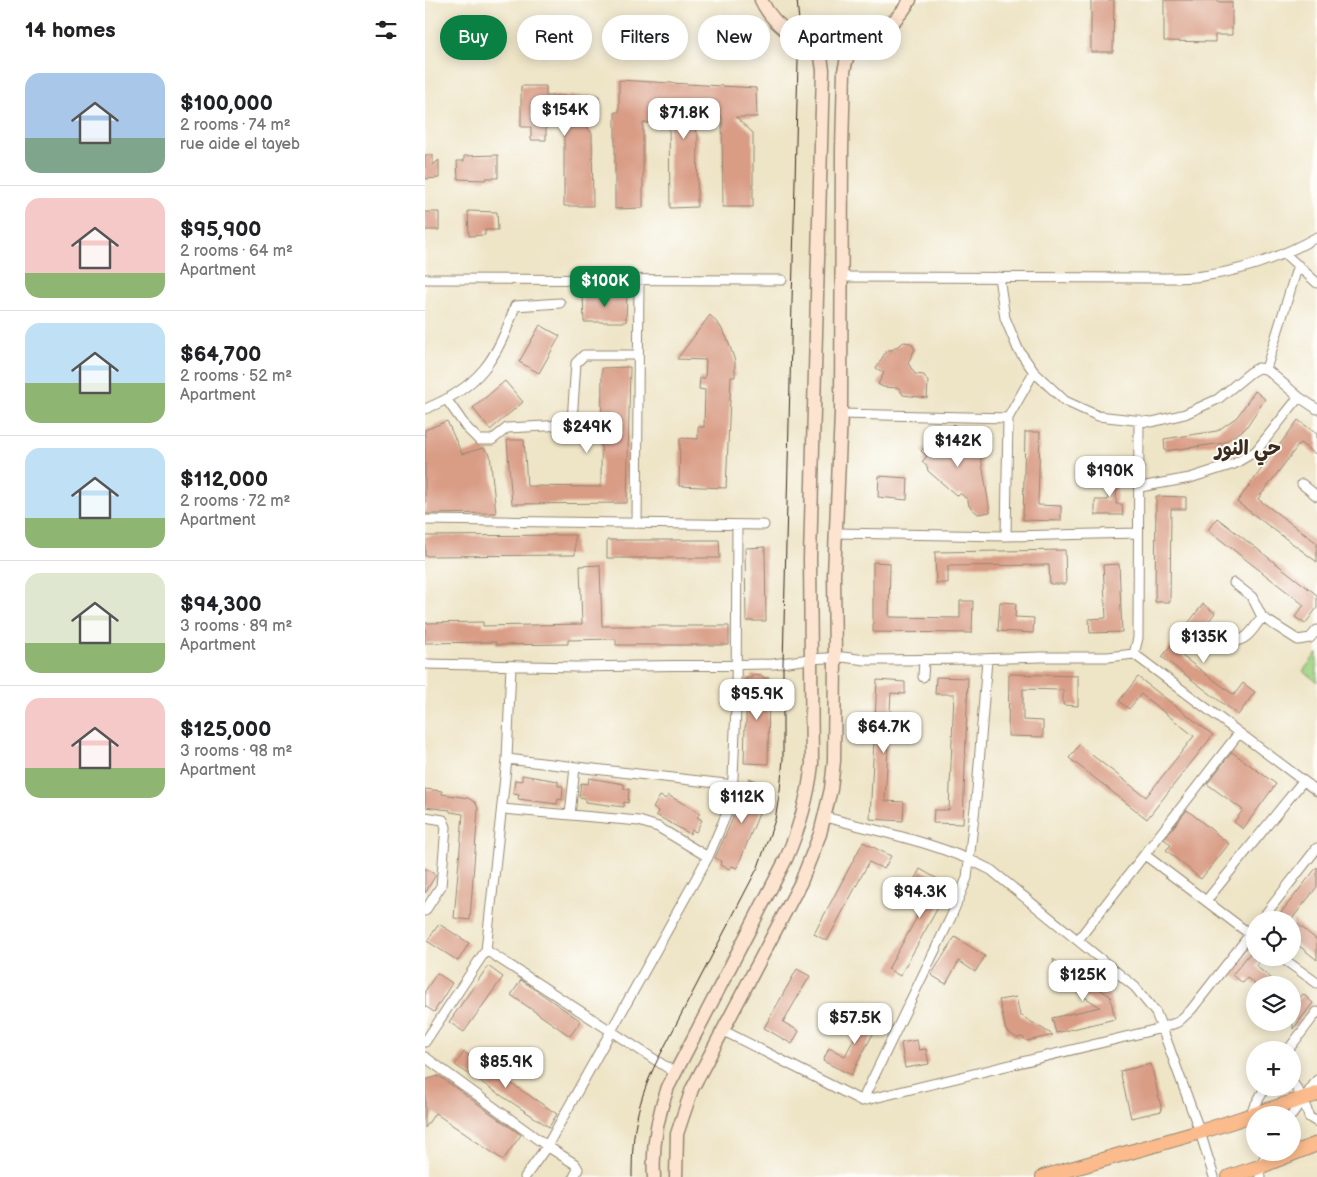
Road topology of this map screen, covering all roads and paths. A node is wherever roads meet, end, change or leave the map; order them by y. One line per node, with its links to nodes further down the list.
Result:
1 (761, 0): 4 (main road)
2 (909, 0): 3 (main road)
3 (900, 15)
4 (780, 24)
5 (821, 60): 43 (main road)
6 (847, 60): 10 (main road)
7 (1317, 237): 8 (street)
8 (1284, 253): 9 (street); 11 (street)
9 (1298, 266): 15 (street); 18 (street)
10 (840, 277): 11 (street); 24 (main road)
11 (999, 277): 19 (street)
12 (425, 279): 13 (street)
13 (639, 280): 14 (street); 17 (street)
14 (783, 280)
15 (1317, 283)
16 (560, 302): 21 (street)
17 (637, 355): 21 (street); 31 (street)
18 (1266, 369): 20 (street); 26 (street)
19 (1034, 372): 25 (street); 26 (street)
20 (1299, 397): 23 (street); 28 (street)
21 (447, 400): 22 (street)
22 (425, 409)
23 (1317, 409)
24 (841, 414): 25 (street); 34 (main road)
25 (1008, 418): 36 (street)
26 (1139, 420): 28 (street)
27 (1302, 484): 29 (street)
28 (1140, 487): 35 (street)
29 (1317, 496)
30 (425, 520): 31 (street)
31 (637, 523): 32 (street)
32 (737, 525): 33 (street); 47 (street)
33 (764, 525)
34 (835, 533): 36 (street); 42 (main road)
35 (1138, 533): 36 (street); 41 (street)
36 (1006, 536)
37 (1234, 583): 38 (street)
38 (1262, 617): 39 (street); 40 (street)
39 (1317, 630)
40 (1218, 631)
41 (1134, 654): 44 (street); 50 (street)
42 (835, 657): 43 (street); 45 (street); 58 (main road)
43 (810, 659): 47 (street); 80 (main road)
44 (987, 659): 45 (street); 63 (street)
45 (924, 660): 49 (street)
46 (425, 664): 48 (street)
47 (736, 664): 48 (street); 54 (street)
48 (511, 666): 51 (street)
49 (923, 677)
50 (1239, 733): 53 (street); 61 (street)
51 (507, 759): 52 (street); 56 (street)
52 (575, 767): 54 (street); 57 (street)
53 (1303, 781): 55 (street); 64 (street)
54 (734, 786): 62 (street)
55 (1317, 791)
56 (502, 809): 57 (street); 70 (street)
57 (570, 815): 62 (street)
58 (825, 817): 63 (street); 75 (main road)
59 (425, 818): 65 (street)
60 (1317, 848): 66 (street)
61 (1145, 855): 64 (street); 68 (street)
62 (707, 858): 76 (street)
63 (969, 858): 68 (street); 85 (street)
64 (1206, 901): 67 (street)
65 (427, 905)
66 (1268, 911)
67 (1246, 928)
68 (1078, 940): 74 (street)
69 (1246, 942): 74 (street)
70 (486, 950): 76 (street); 78 (street)
71 (1293, 966): 72 (street)
72 (1317, 983)
73 (1317, 1012): 77 (street)
74 (1162, 1028): 85 (street); 90 (street)
75 (722, 1030): 85 (street); 97 (main road)
76 (610, 1032): 80 (street); 92 (street)
77 (1295, 1041)
78 (425, 1042)
79 (425, 1057): 92 (street)
80 (674, 1072): 96 (main road)
81 (1317, 1080): 84 (street)
82 (1317, 1094): 84 (main road)
83 (1301, 1095): 84 (street)
84 (1303, 1098): 86 (main road); 87 (street); 89 (street)
85 (862, 1101)
86 (1280, 1106)
87 (1298, 1106)
88 (1246, 1118): 90 (main road)
89 (1317, 1122)
90 (1200, 1132): 98 (main road); 99 (street)
91 (1317, 1144): 93 (main road)
92 (547, 1146): 94 (street); 95 (street)
93 (1260, 1172): 100 (main road)
94 (525, 1177)
95 (574, 1177)
96 (654, 1177)
97 (675, 1177)
98 (1043, 1177)
99 (1214, 1177)
100 (1229, 1177)

